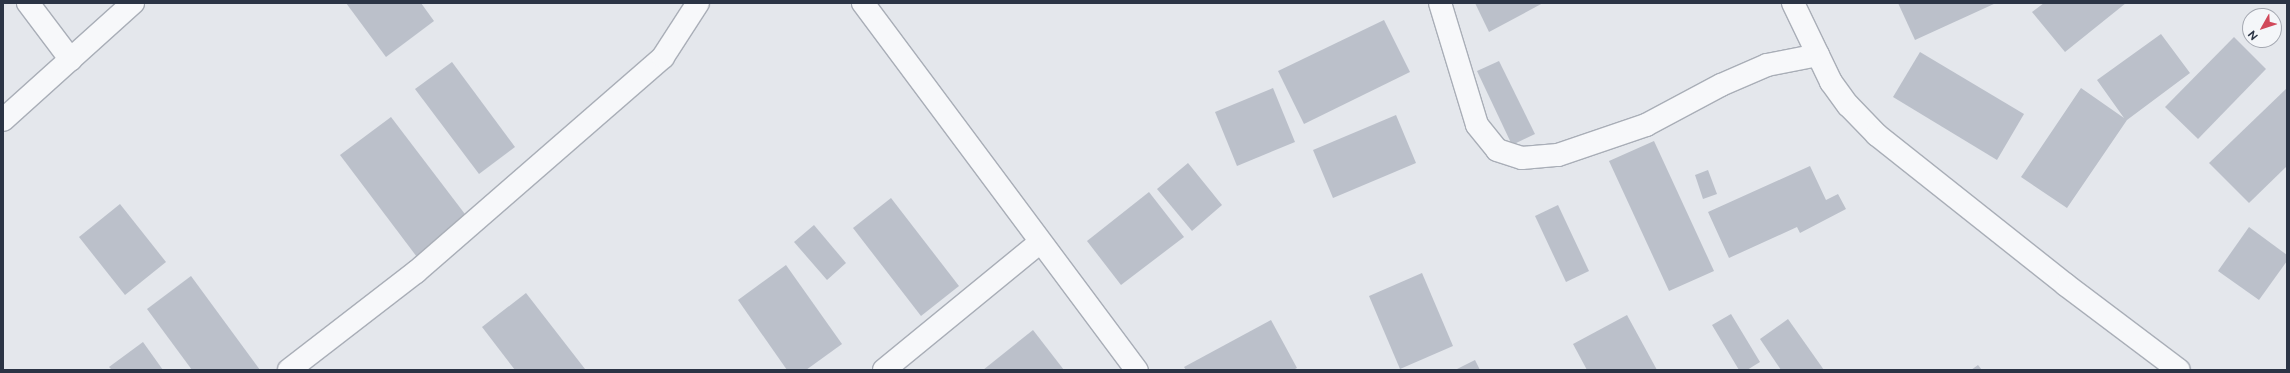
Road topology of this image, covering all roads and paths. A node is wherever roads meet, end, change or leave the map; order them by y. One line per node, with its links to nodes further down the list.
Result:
1 (28, 3): 8 (street)
2 (133, 3): 8 (street)
3 (698, 3): 11 (street)
4 (862, 3): 10 (street)
5 (1440, 3): 7 (street)
6 (1793, 3): 7 (street)
7 (1818, 55): 14 (street)
8 (71, 60): 9 (street)
9 (3, 120)
10 (1039, 243): 12 (street); 13 (street)
11 (289, 370)
12 (884, 370)
13 (1137, 370)
14 (2179, 370)

